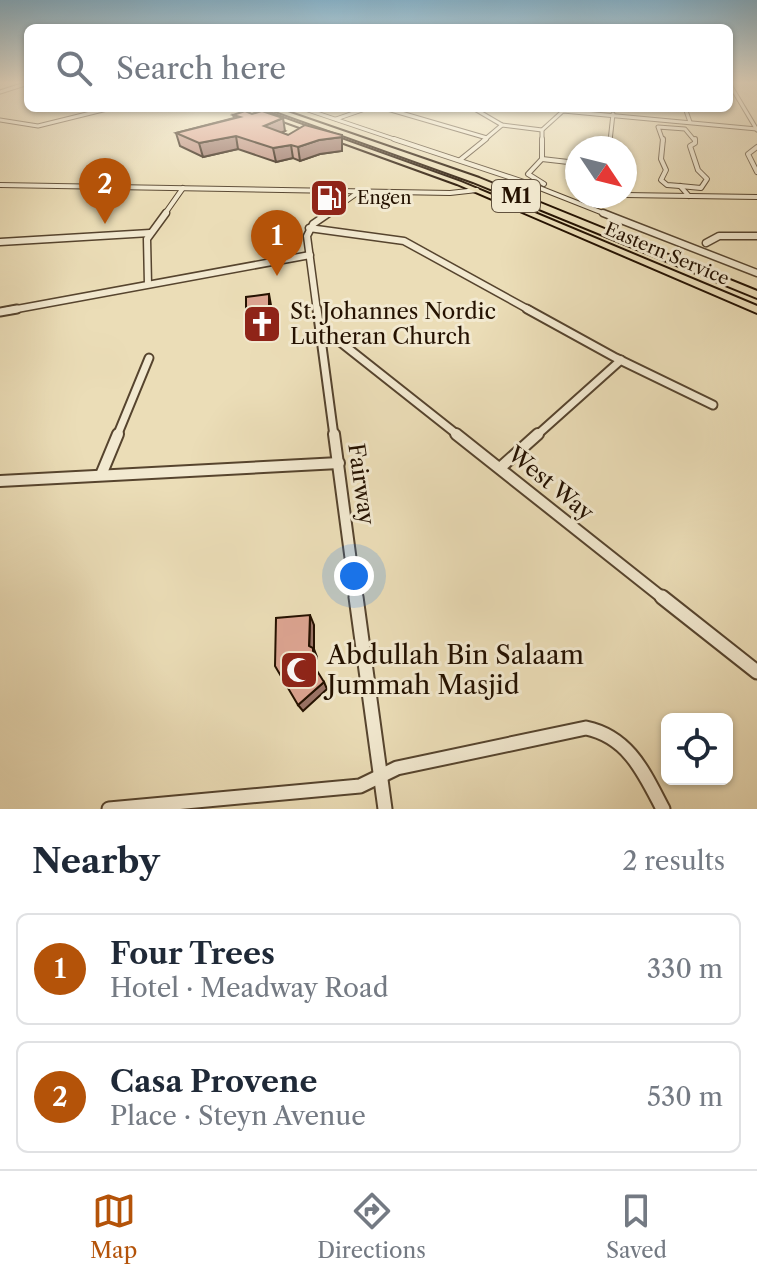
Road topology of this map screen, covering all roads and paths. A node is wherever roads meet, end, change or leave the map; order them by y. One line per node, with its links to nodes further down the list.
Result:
1 (662, 120): 14 (street)
2 (5, 121): 3 (street)
3 (61, 121)
4 (285, 121): 27 (main road, Eastern Service)
5 (306, 121): 44 (highway, M1)
6 (321, 121): 43 (highway, M1)
7 (340, 121): 20 (street)
8 (428, 121): 17 (street)
9 (495, 121): 13 (street)
10 (552, 121): 15 (street)
11 (673, 121): 12 (street)
12 (690, 122): 16 (street)
13 (502, 125): 15 (street); 17 (street)
14 (663, 126): 24 (street); 24 (street)
15 (542, 130): 19 (street)
16 (757, 130)
17 (487, 138): 20 (street)
18 (757, 147): 22 (street)
19 (542, 159): 21 (street); 26 (street)
20 (460, 160): 30 (street)
21 (565, 162)
22 (757, 172)
23 (0, 185): 25 (street)
24 (677, 186): 32 (street); 33 (street)
25 (183, 188): 28 (street); 36 (street)
26 (556, 189)
27 (477, 190): 28 (street); 45 (main road, Eastern Service)
28 (360, 191): 35 (street)
29 (637, 195): 32 (street)
30 (561, 196): 31 (street); 41 (street)
31 (565, 196)
32 (682, 196): 33 (street)
33 (689, 196): 34 (street)
34 (757, 197)
35 (309, 228): 40 (street, Fairway); 49 (street)
36 (150, 233): 38 (street); 42 (street)
37 (757, 236): 39 (street)
38 (0, 242)
39 (706, 243)
40 (310, 255): 42 (street); 47 (street, Fairway)
41 (757, 273)
42 (148, 284): 46 (street)
43 (757, 286)
44 (757, 295)
45 (757, 310)
46 (0, 312)
47 (320, 326): 51 (street, Fairway); 52 (street, West Way)
48 (149, 358): 53 (street)
49 (621, 360): 50 (street); 52 (street)
50 (713, 405)
51 (339, 463): 53 (street); 56 (street, Fairway)
52 (500, 468): 55 (street, West Way)
53 (101, 475): 54 (street)
54 (0, 481)
55 (757, 672)
56 (381, 776): 57 (street); 58 (street, Fairway); 59 (street)
57 (109, 809)
58 (385, 809)
59 (663, 809)

